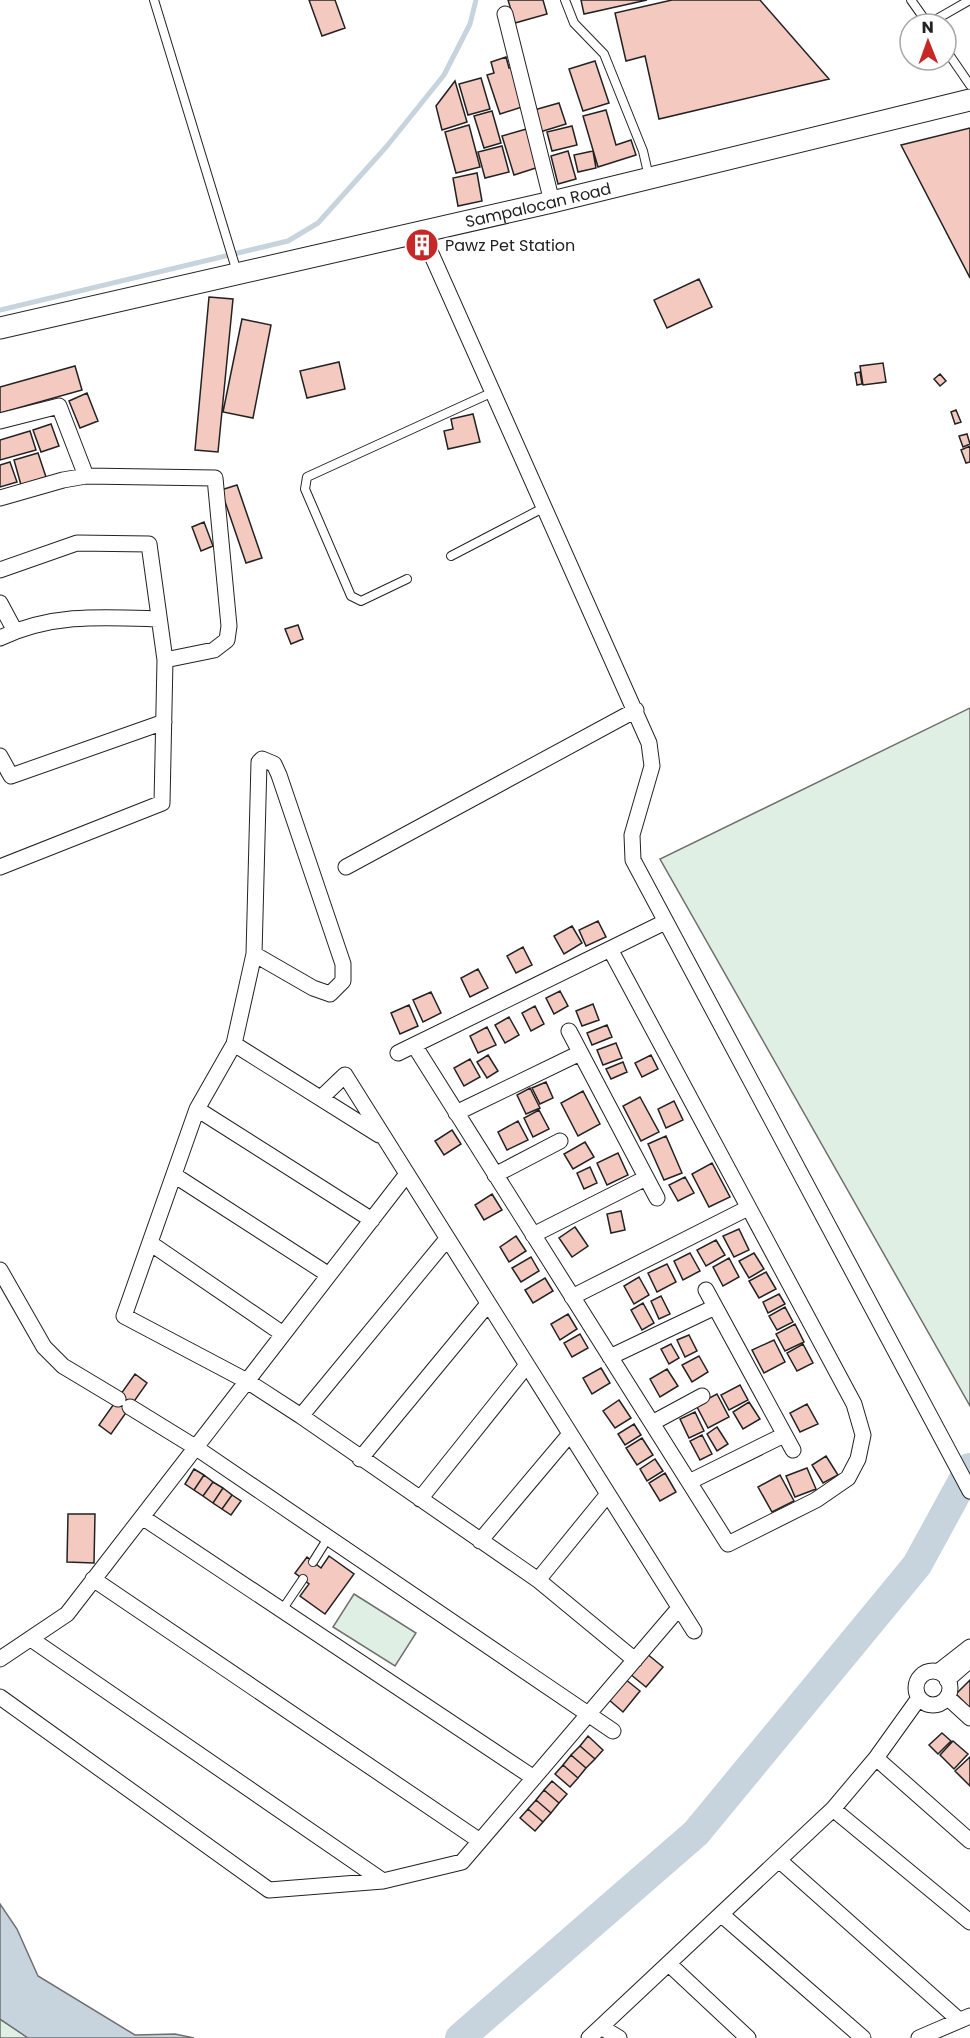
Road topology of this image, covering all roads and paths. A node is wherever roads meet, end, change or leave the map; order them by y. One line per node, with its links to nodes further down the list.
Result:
1 (154, 0): 12 (lane)
2 (565, 0): 9 (lane)
3 (970, 0): 4 (lane)
4 (949, 12)
5 (505, 14): 10 (street)
6 (958, 68): 7 (lane)
7 (970, 85)
8 (970, 100): 9 (main road, Sampalocan Road)
9 (649, 178): 10 (main road, Sampalocan Road)
10 (552, 202): 11 (main road, Sampalocan Road)
11 (421, 231): 12 (main road, Sampalocan Road); 14 (street)
12 (237, 273): 13 (main road, Sampalocan Road)
13 (0, 328)
14 (493, 392): 18 (street); 21 (lane)
15 (0, 421): 16 (street)
16 (86, 476): 17 (street); 26 (street)
17 (0, 498)
18 (545, 507): 19 (lane); 27 (street)
19 (450, 556)
20 (0, 570): 23 (street)
21 (406, 579)
22 (0, 603): 24 (street)
23 (159, 619): 24 (street); 26 (street)
24 (15, 631): 25 (street)
25 (0, 638)
26 (165, 660): 28 (street)
27 (636, 710): 31 (street); 32 (street)
28 (164, 722): 29 (street); 30 (street)
29 (0, 756)
30 (0, 867)
31 (346, 867)
32 (665, 922): 33 (street); 74 (street)
33 (610, 949): 37 (street); 50 (street)
34 (254, 954): 34 (street); 36 (street)
35 (569, 1031): 39 (street)
36 (234, 1044): 40 (street); 41 (street)
37 (414, 1046): 38 (street); 42 (street)
38 (398, 1053)
39 (580, 1053): 42 (street); 48 (street)
40 (322, 1097): 43 (street); 43 (street)
41 (197, 1109): 46 (street); 51 (street)
42 (456, 1113): 47 (street)
43 (384, 1138): 45 (street)
44 (560, 1141): 47 (street)
45 (407, 1174): 51 (street); 53 (street)
46 (174, 1175): 54 (street); 56 (street)
47 (495, 1175): 52 (street)
48 (646, 1178): 49 (street); 52 (street)
49 (657, 1198)
50 (748, 1208): 58 (street); 73 (street)
51 (372, 1220): 56 (street)
52 (533, 1235): 58 (street)
53 (447, 1239): 59 (street); 66 (street)
54 (150, 1242): 61 (street); 64 (street)
55 (0, 1269): 70 (street)
56 (329, 1275): 61 (street)
57 (706, 1290): 60 (street)
58 (572, 1297): 62 (street)
59 (488, 1304): 63 (street); 72 (street)
60 (716, 1307): 62 (street); 69 (street)
61 (283, 1334): 64 (street)
62 (610, 1357): 67 (street)
63 (527, 1365): 68 (street); 76 (street)
64 (247, 1381): 66 (street); 70 (street)
65 (702, 1396): 67 (street)
66 (301, 1416): 72 (street)
67 (652, 1423): 73 (street)
68 (570, 1434): 75 (street); 79 (street)
69 (784, 1435): 71 (street); 73 (street)
70 (195, 1448): 77 (street); 78 (street)
71 (793, 1450)
72 (360, 1459): 76 (street)
73 (689, 1482)
74 (970, 1491)
75 (608, 1494): 83 (street); 84 (street)
76 (420, 1499): 79 (street)
77 (142, 1517): 82 (street); 85 (street)
78 (328, 1538): 80 (lane); 96 (street)
79 (480, 1540): 83 (street)
80 (313, 1562)
81 (303, 1579): 85 (lane)
82 (93, 1580): 87 (street); 102 (street)
83 (538, 1580): 90 (street)
84 (679, 1608): 86 (street); 90 (street)
85 (282, 1610): 100 (street)
86 (694, 1631)
87 (31, 1639): 89 (street); 105 (street)
88 (970, 1647): 92 (street)
89 (0, 1659)
90 (635, 1660): 96 (street)
91 (970, 1660): 92 (street)
92 (943, 1676): 94 (street); 95 (street)
93 (0, 1697): 105 (street)
94 (947, 1697): 95 (street); 97 (street)
95 (919, 1698): 99 (street)
96 (588, 1715): 98 (street); 100 (street)
97 (970, 1718)
98 (612, 1731)
99 (876, 1758): 101 (street); 103 (street)
100 (534, 1778): 102 (street)
101 (833, 1809): 104 (street); 107 (street)
102 (480, 1841): 105 (street)
103 (970, 1841)
104 (780, 1861): 106 (street); 109 (street)
105 (383, 1881)
106 (722, 1915): 108 (street); 114 (street)
107 (970, 1922)
108 (669, 1964): 110 (street); 113 (street)
109 (964, 2018): 115 (street)
110 (601, 2027): 111 (street); 112 (street)
111 (589, 2038)
112 (619, 2038)
113 (748, 2038)
114 (863, 2038)
115 (919, 2038)

